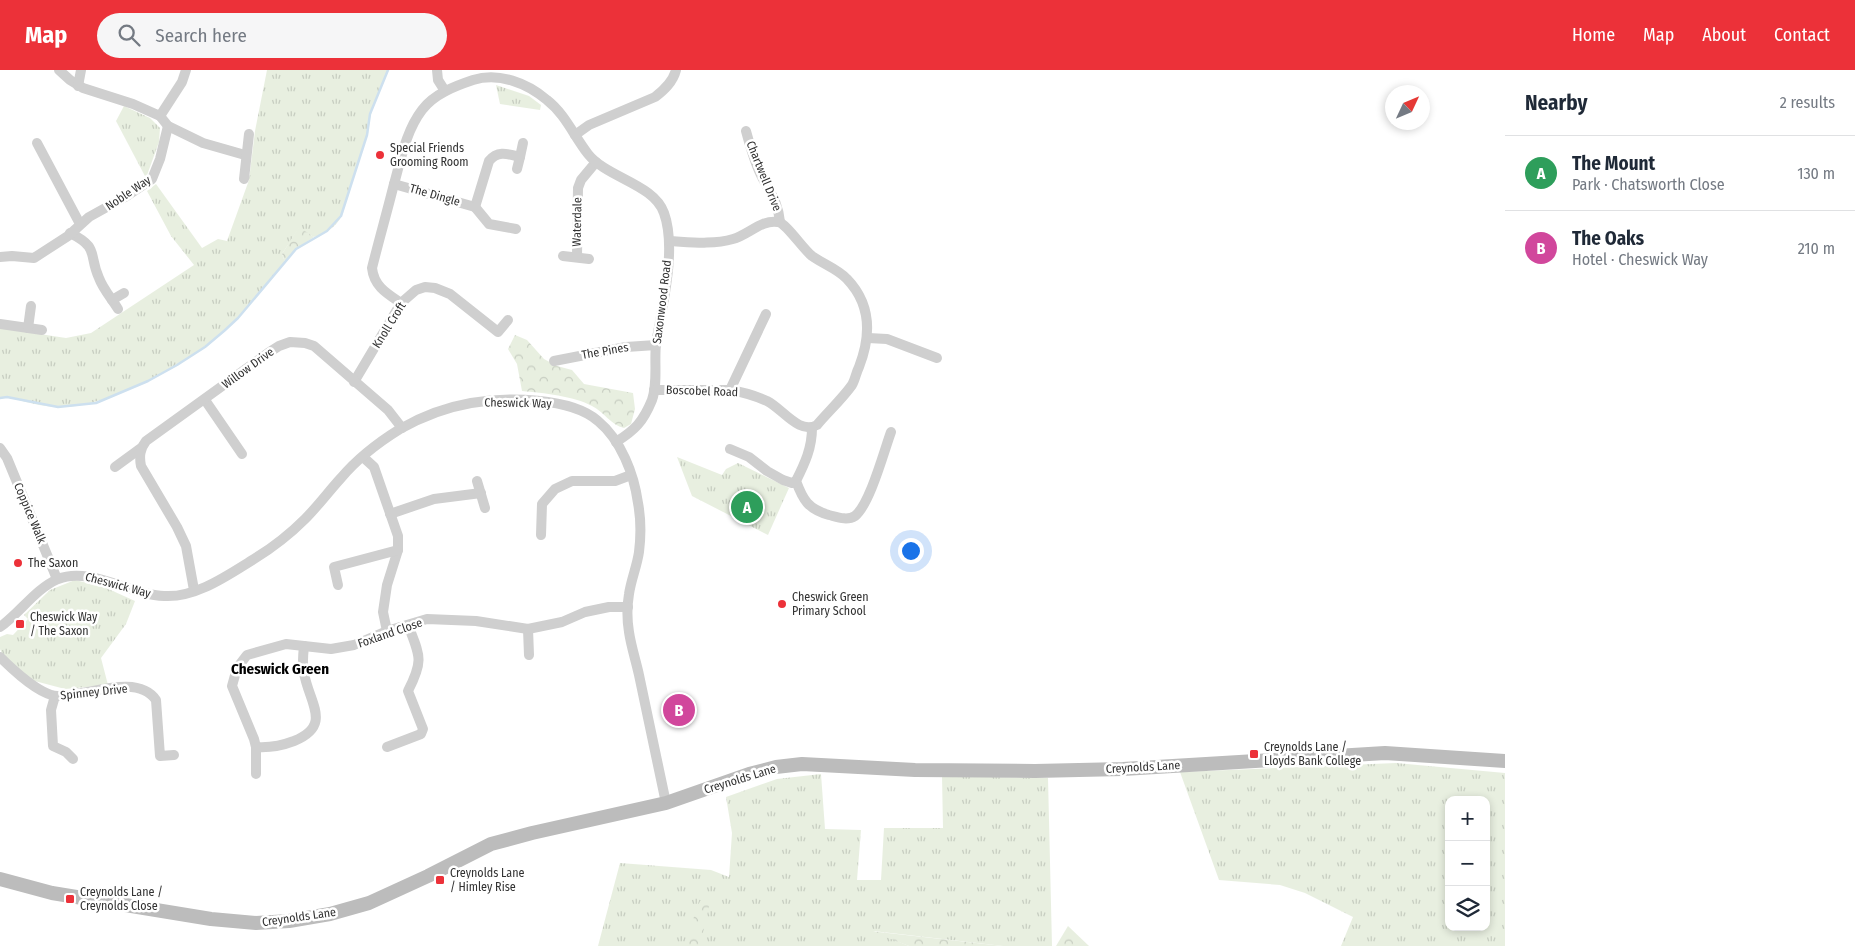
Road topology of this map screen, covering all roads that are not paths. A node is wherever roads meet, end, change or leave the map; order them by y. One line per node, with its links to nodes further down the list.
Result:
1 (59, 70): 6 (street)
2 (81, 70): 6 (street)
3 (186, 70): 8 (street)
4 (437, 70): 7 (street)
5 (676, 70): 12 (street)
6 (78, 86): 8 (street)
7 (445, 91): 12 (street, Saxonwood Road); 20 (street, Saxonwood Road)
8 (160, 116): 9 (street)
9 (168, 126): 15 (street); 23 (street, Noble Way)
10 (746, 131): 22 (street, Chartwell Drive)
11 (249, 134): 15 (street)
12 (575, 135): 17 (street, Saxonwood Road)
13 (37, 143): 23 (street)
14 (523, 143): 16 (street)
15 (245, 154): 19 (street)
16 (520, 157): 18 (street); 21 (street, The Dingle)
17 (596, 162): 26 (street, Saxonwood Road); 29 (street, Waterdale)
18 (517, 169)
19 (244, 179)
20 (394, 184): 21 (street, The Dingle); 32 (street, Saxonwood Road)
21 (475, 207): 24 (street, The Dingle)
22 (780, 222): 26 (street); 39 (street)
23 (80, 224): 25 (street, Noble Way)
24 (516, 229)
25 (70, 233): 28 (street, Noble Way); 31 (street)
26 (669, 241): 40 (street, Saxonwood Road)
27 (563, 256): 29 (street, Waterdale)
28 (0, 257)
29 (577, 257): 30 (street, Waterdale)
30 (589, 259)
31 (124, 293)
32 (400, 303): 35 (street, Knoll Croft); 43 (street, Knoll Croft)
33 (31, 306): 37 (street)
34 (766, 314): 45 (street)
35 (508, 320)
36 (0, 324): 37 (street)
37 (28, 328): 38 (street)
38 (42, 330)
39 (868, 338): 41 (street); 48 (street)
40 (656, 345): 42 (street, The Pines); 44 (street, Saxonwood Road)
41 (937, 358)
42 (554, 361)
43 (354, 382): 46 (street, Willow Drive); 47 (street, Willow Drive)
44 (654, 390): 45 (street, Boscobel Road); 50 (street, Saxonwood Road)
45 (730, 390): 48 (street, Boscobel Road)
46 (205, 400): 52 (street, Willow Drive); 54 (street)
47 (402, 428): 50 (street, Cheswick Way); 55 (street, Cheswick Way)
48 (812, 428): 59 (street)
49 (891, 432): 59 (street)
50 (616, 442): 57 (street, Cheswick Way)
51 (0, 448): 65 (street, Coppice Walk)
52 (141, 448): 56 (street, Willow Drive); 67 (street)
53 (730, 449): 59 (street)
54 (242, 454)
55 (363, 457): 62 (street); 67 (street, Cheswick Way)
56 (115, 467)
57 (631, 475): 63 (street); 68 (street, Cheswick Way)
58 (477, 481): 60 (street)
59 (796, 481)
60 (480, 493): 61 (street); 62 (street)
61 (485, 508)
62 (390, 514): 64 (street)
63 (541, 534)
64 (398, 550): 66 (street); 72 (street)
65 (57, 579): 67 (street, Cheswick Way); 70 (street, Cheswick Way)
66 (338, 585)
67 (194, 590)
68 (628, 607): 71 (street, Foxland Close); 83 (street, Cheswick Way)
69 (408, 625): 71 (street, Foxland Close); 72 (street, Foxland Close); 78 (street)
70 (0, 627)
71 (528, 629): 74 (street)
72 (388, 631): 73 (street, Foxland Close)
73 (304, 646): 77 (street); 77 (street, Foxland Close)
74 (529, 655)
75 (0, 657): 76 (street, Spinney Drive)
76 (55, 696): 79 (street, Spinney Drive); 80 (street)
77 (256, 747): 82 (street, Foxland Close)
78 (387, 747)
79 (174, 755)
80 (73, 760)
81 (1505, 761): 83 (street, Creynolds Lane)
82 (256, 774)
83 (666, 803): 84 (street, Creynolds Lane)
84 (0, 879)

